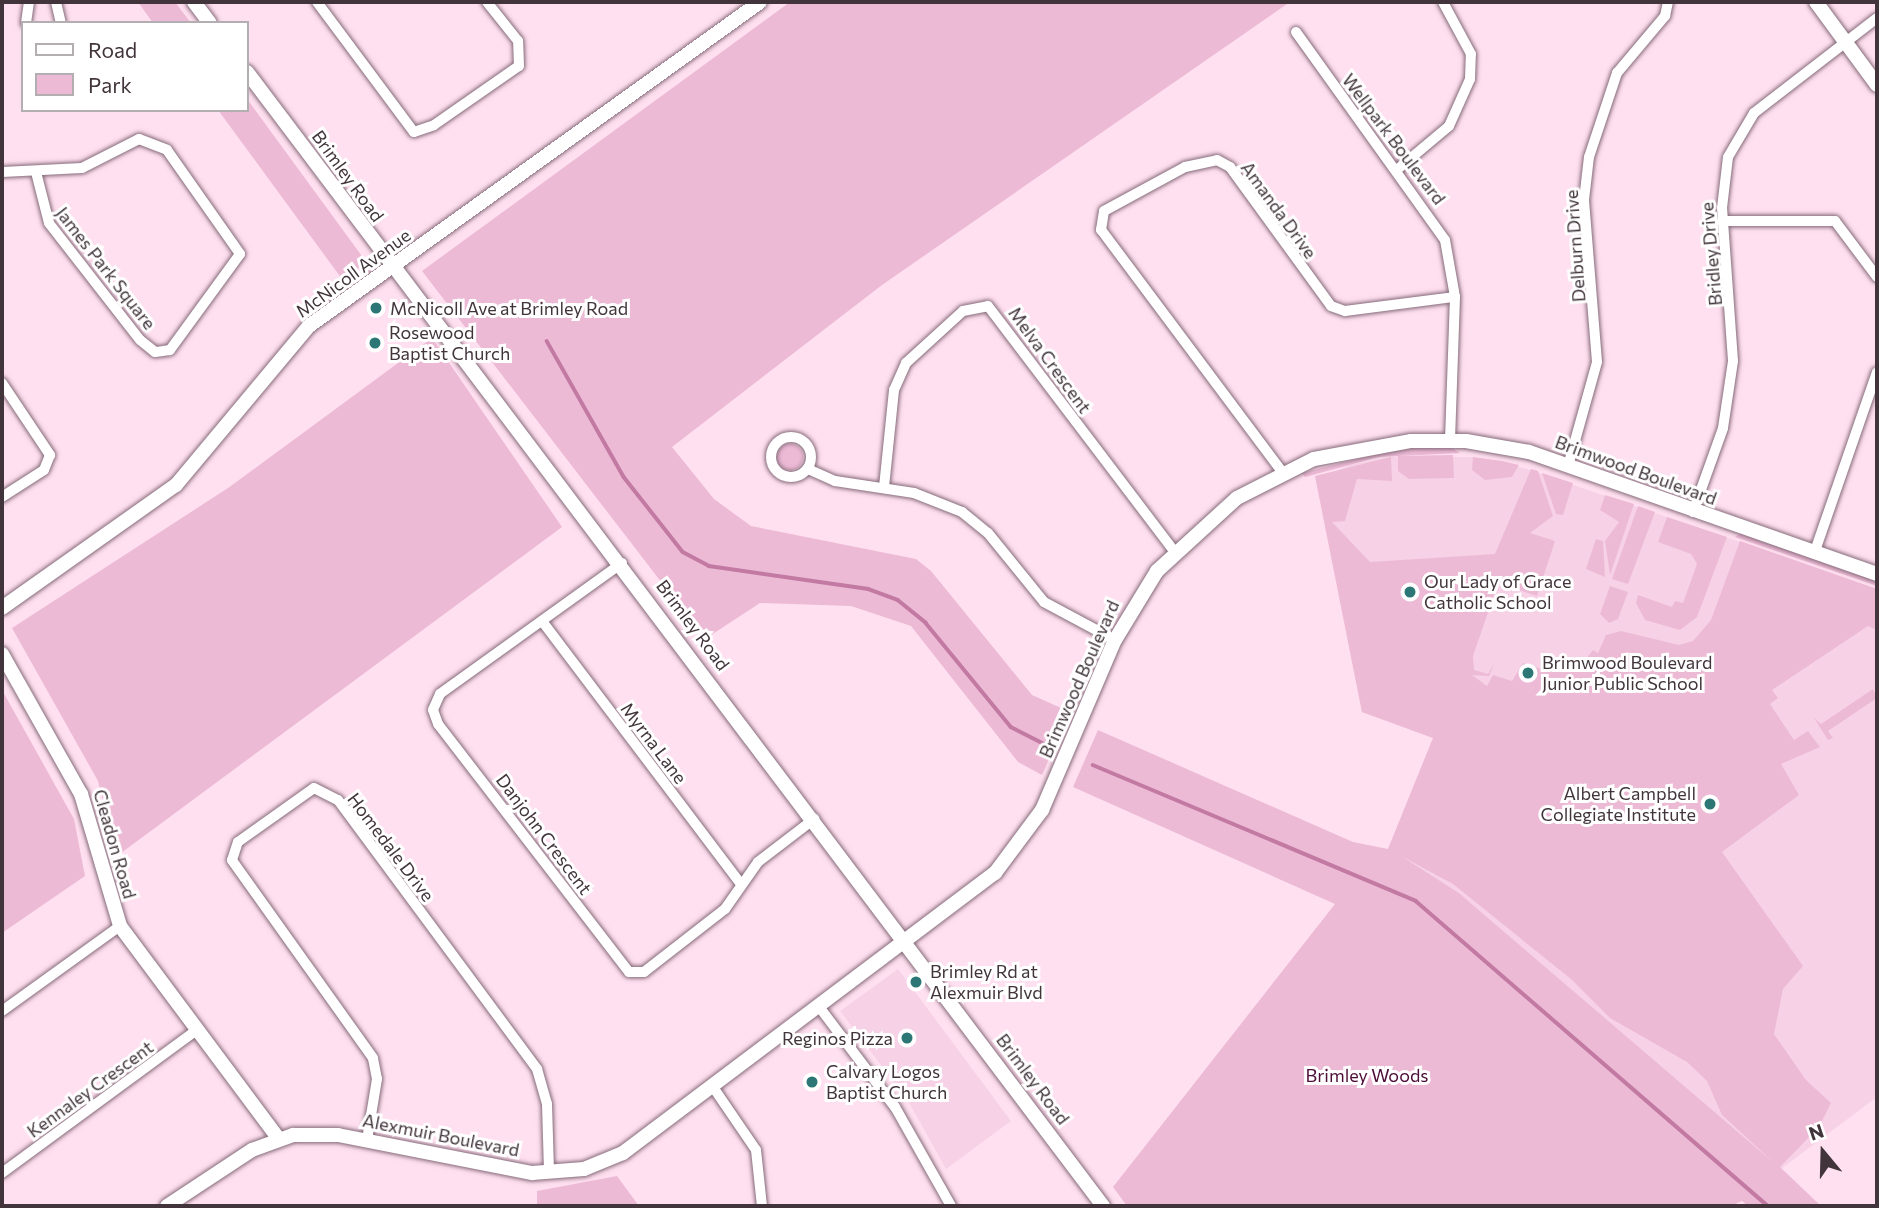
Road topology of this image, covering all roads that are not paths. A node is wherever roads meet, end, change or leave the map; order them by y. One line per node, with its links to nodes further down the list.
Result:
1 (29, 2): 11 (street)
2 (56, 2): 12 (street)
3 (194, 2): 13 (street)
4 (317, 2): 5 (street)
5 (487, 2)
6 (760, 2): 22 (street, McNicoll Avenue)
7 (1443, 2): 18 (street)
8 (1668, 2): 28 (street, Delburn Drive)
9 (1816, 2): 15 (street)
10 (1877, 18): 15 (street, Bridley Drive)
11 (26, 21)
12 (61, 21)
13 (208, 21)
14 (1296, 32): 18 (street, Wellpark Boulevard)
15 (1846, 41): 17 (street); 21 (street, Bridley Drive)
16 (248, 73): 22 (street, Brimley Road)
17 (1877, 85)
18 (1399, 168): 24 (street, Wellpark Boulevard)
19 (2, 172): 20 (street, James Park Square)
20 (36, 172): 20 (street, James Park Square)
21 (1723, 221): 23 (street); 33 (street, Bridley Drive)
22 (391, 268): 36 (street, Brimley Road); 38 (street, McNicoll Avenue)
23 (1877, 277)
24 (1455, 297): 27 (street, Wellpark Boulevard); 30 (street, Amanda Drive)
25 (1877, 372): 35 (street)
26 (2, 383): 32 (street)
27 (1450, 440): 28 (street, Brimwood Boulevard); 30 (street, Brimwood Boulevard)
28 (1568, 466): 33 (street, Brimwood Boulevard)
29 (808, 469): 29 (street); 31 (street)
30 (1283, 473): 34 (street, Brimwood Boulevard)
31 (884, 486): 34 (street, Melva Crescent); 40 (street)
32 (2, 497)
33 (1693, 512): 35 (street, Brimwood Boulevard)
34 (1174, 551): 40 (street, Brimwood Boulevard)
35 (1815, 551): 37 (street, Brimwood Boulevard)
36 (622, 563): 39 (street, Danjohn Crescent); 42 (street, Brimley Road)
37 (1877, 574)
38 (2, 608)
39 (542, 621): 43 (street, Myrna Lane); 43 (street, Danjohn Crescent)
40 (1115, 640): 45 (street, Brimwood Boulevard)
41 (2, 654): 44 (street, Cleadon Road)
42 (814, 819): 43 (street, Danjohn Crescent); 45 (street, Brimley Road)
43 (741, 884)
44 (120, 926): 47 (street); 48 (street, Cleadon Road)
45 (906, 942): 46 (street, Alexmuir Boulevard); 57 (street, Brimley Road)
46 (820, 1008): 49 (street, Alexmuir Boulevard); 56 (street)
47 (2, 1011)
48 (197, 1030): 50 (street, Cleadon Road); 53 (street, Kennaley Crescent)
49 (713, 1087): 52 (street, Alexmuir Boulevard); 55 (street)
50 (278, 1138): 51 (street, Alexmuir Boulevard); 54 (street, Alexmuir Boulevard)
51 (368, 1140): 52 (street, Alexmuir Boulevard); 52 (street, Homedale Drive)
52 (549, 1172)
53 (2, 1173)
54 (167, 1206)
55 (762, 1206)
56 (951, 1206)
57 (1103, 1206)

